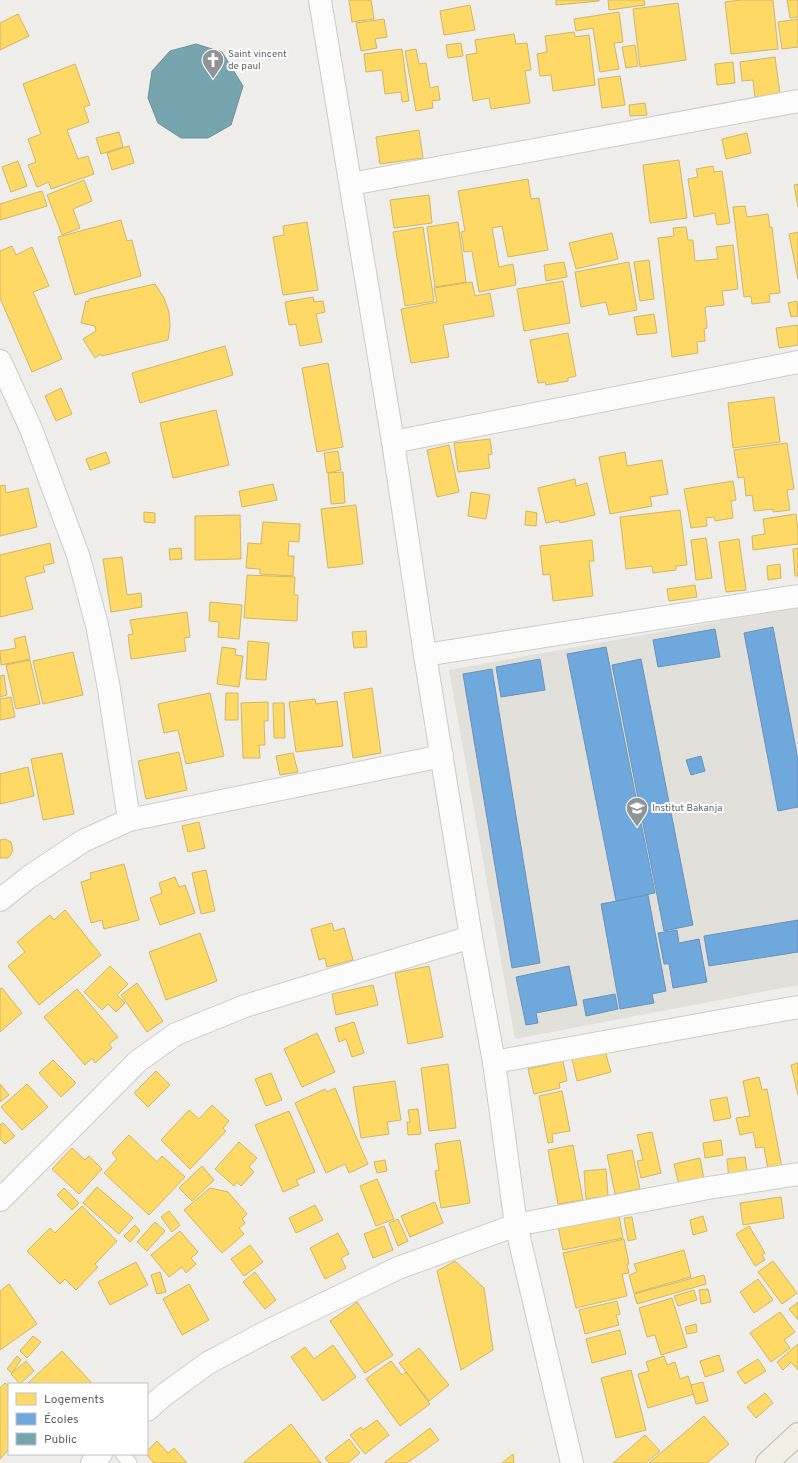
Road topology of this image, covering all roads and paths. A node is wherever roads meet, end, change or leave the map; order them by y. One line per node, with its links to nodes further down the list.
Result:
1 (320, 0): 3 (street)
2 (798, 101): 3 (street)
3 (351, 184): 6 (street)
4 (0, 361): 10 (street)
5 (798, 362): 6 (street)
6 (393, 442): 8 (street)
7 (798, 596): 8 (street)
8 (425, 655): 9 (street)
9 (442, 756): 10 (street); 12 (street)
10 (128, 820): 11 (street)
11 (0, 900)
12 (471, 937): 14 (street); 16 (street)
13 (798, 1008): 14 (street)
14 (494, 1062): 17 (street)
15 (798, 1174): 17 (street)
16 (0, 1200)
17 (516, 1226): 18 (street); 24 (street)
18 (148, 1409)
19 (798, 1434): 25 (highway)
20 (100, 1455): 22 (street)
21 (123, 1455): 23 (lane)
22 (92, 1463)
23 (130, 1463)
24 (572, 1463)
25 (767, 1463)

